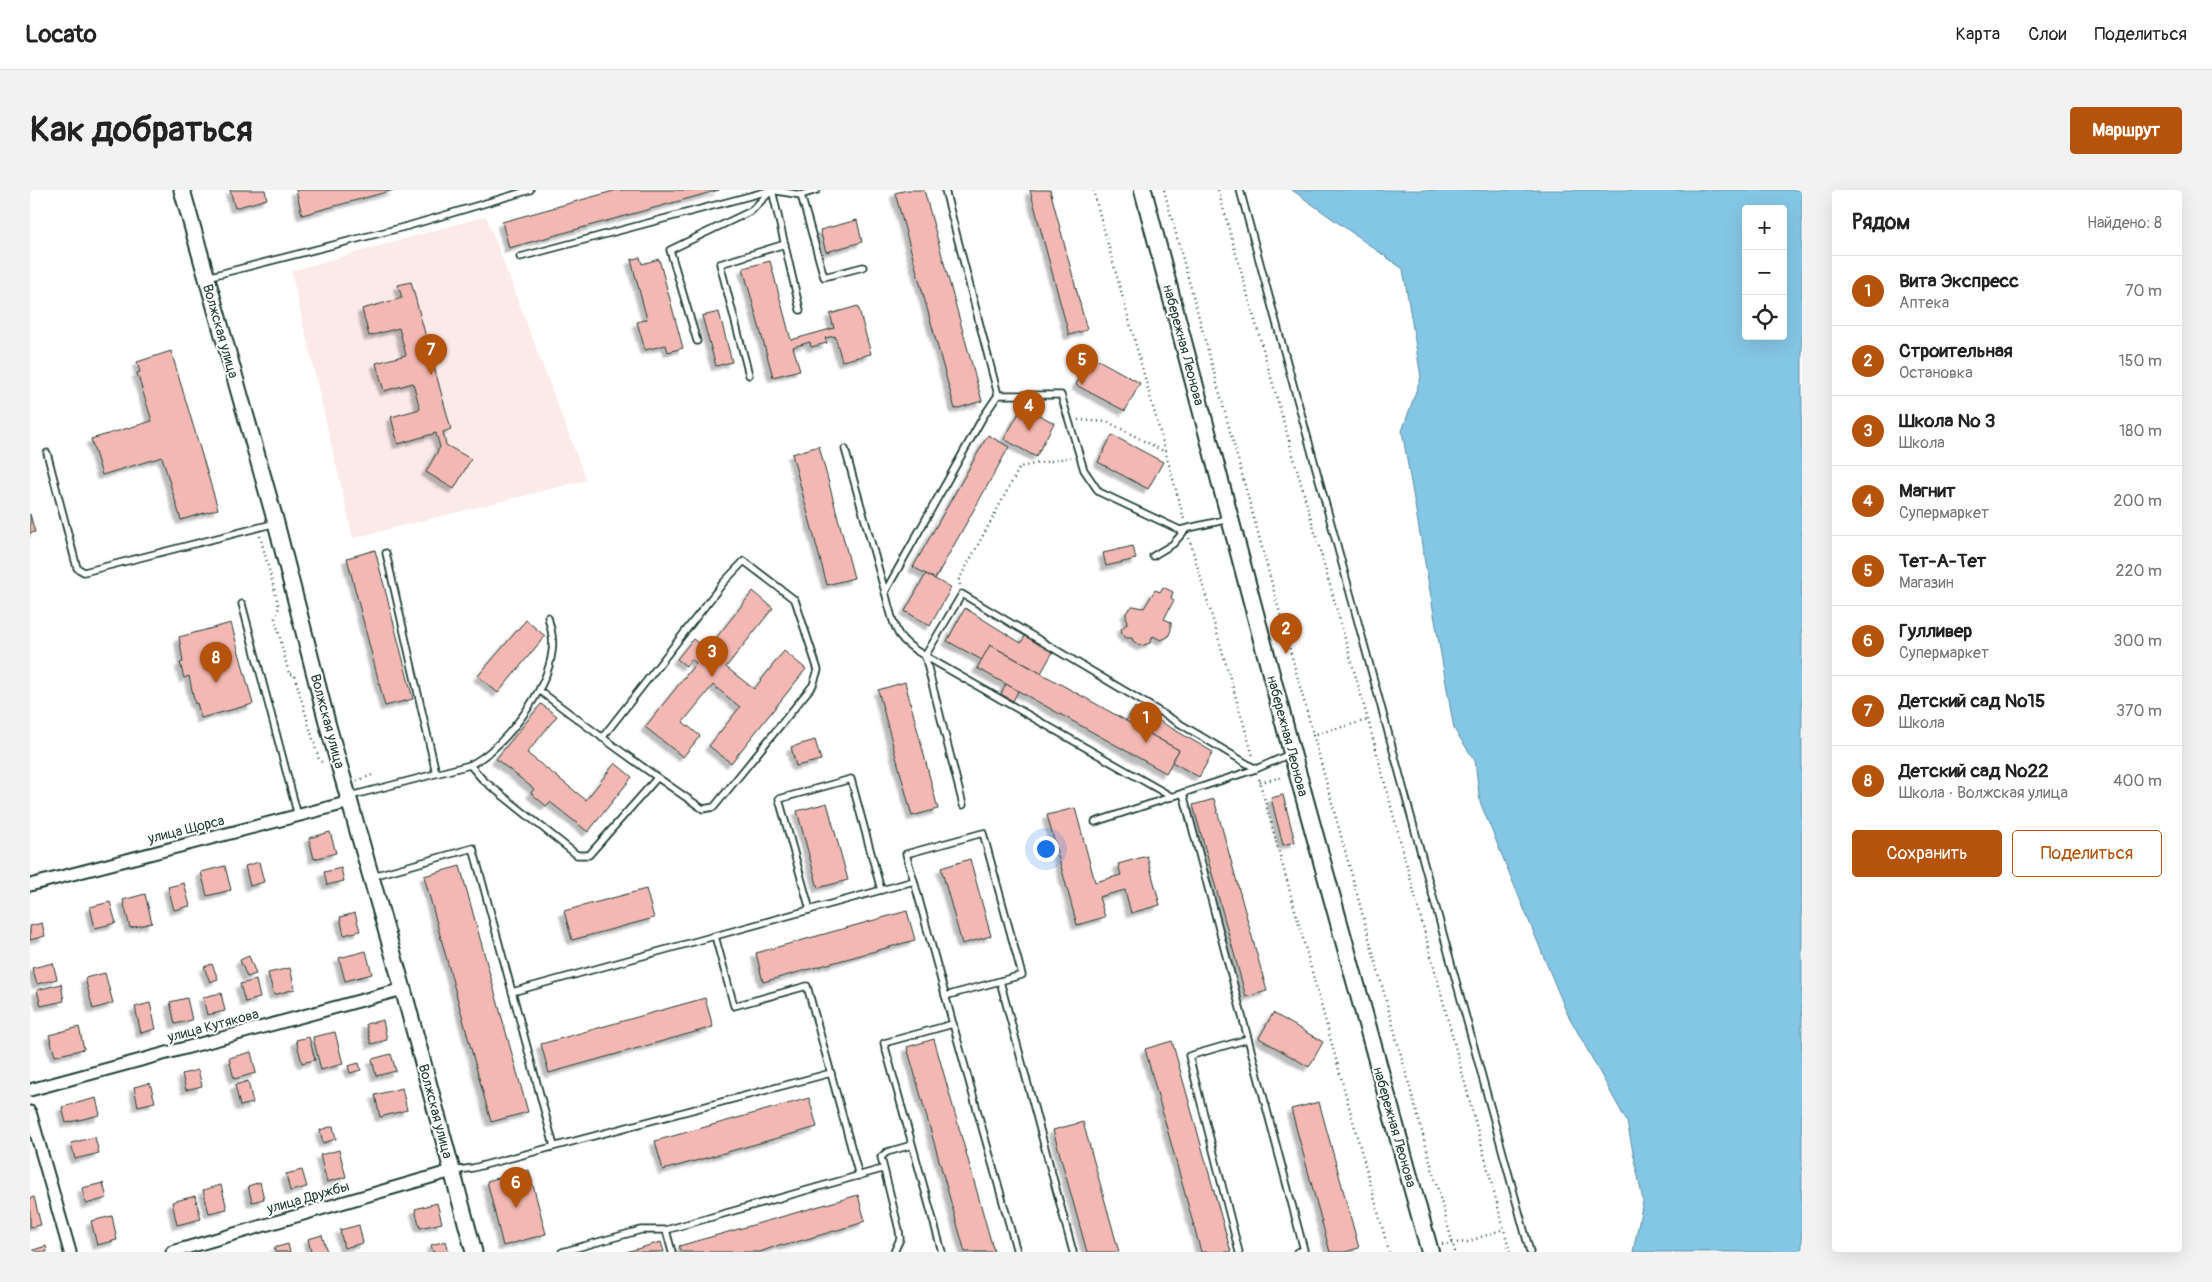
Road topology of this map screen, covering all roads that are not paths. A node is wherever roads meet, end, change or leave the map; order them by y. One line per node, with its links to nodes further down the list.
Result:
1 (182, 190): 12 (street, Волжская улица)
2 (530, 190): 12 (lane)
3 (771, 190): 8 (lane); 9 (lane); 10 (lane); 14 (lane)
4 (817, 190): 8 (lane)
5 (945, 190): 16 (lane)
6 (1143, 190): 19 (main road, набережная Леонова)
7 (1240, 190): 74 (lane)
8 (802, 195): 11 (lane)
9 (785, 244): 13 (lane); 15 (lane)
10 (520, 257)
11 (863, 267)
12 (205, 277): 20 (street, Волжская улица)
13 (800, 310)
14 (697, 341)
15 (749, 375)
16 (998, 395): 21 (lane); 24 (lane)
17 (845, 449): 24 (lane)
18 (47, 453): 20 (lane)
19 (1230, 518): 21 (lane); 30 (main road, набережная Леонова)
20 (276, 523): 37 (street, Волжская улица)
21 (1186, 529): 23 (lane)
22 (386, 553): 33 (lane)
23 (1153, 556)
24 (884, 592): 27 (lane)
25 (242, 604): 39 (lane)
26 (548, 617): 28 (lane)
27 (925, 656): 32 (lane); 36 (lane); 38 (lane)
28 (540, 691): 29 (lane); 31 (lane)
29 (602, 738): 34 (lane); 34 (lane)
30 (1292, 753): 32 (lane); 62 (main road, набережная Леонова)
31 (470, 765): 33 (lane); 34 (lane)
32 (1256, 769): 35 (lane)
33 (436, 773): 37 (lane)
34 (657, 778)
35 (1183, 793): 36 (lane); 52 (lane)
36 (1172, 796): 40 (lane)
37 (349, 800): 39 (street, улица Щорса); 41 (street, Волжская улица)
38 (963, 805)
39 (298, 816): 43 (street, улица Щорса)
40 (1095, 822)
41 (371, 876): 48 (street, Волжская улица); 49 (lane)
42 (914, 881): 44 (lane); 47 (lane); 50 (lane)
43 (30, 885)
44 (881, 890): 45 (lane); 45 (lane)
45 (810, 910): 46 (lane)
46 (715, 936): 49 (lane); 53 (lane)
47 (1000, 981): 50 (lane); 71 (lane)
48 (403, 989): 54 (street, улица Кутякова); 59 (street, Волжская улица)
49 (512, 992): 57 (lane)
50 (945, 996): 51 (lane)
51 (953, 1024): 56 (lane); 70 (lane)
52 (1248, 1039): 72 (lane); 73 (lane)
53 (831, 1073): 57 (lane); 60 (lane)
54 (30, 1090)
55 (30, 1112): 63 (street)
56 (912, 1145): 58 (lane); 69 (lane)
57 (554, 1146): 59 (lane)
58 (882, 1169): 60 (lane); 68 (lane)
59 (452, 1171): 64 (street, улица Дружбы); 65 (street, Волжская улица)
60 (859, 1176): 61 (lane)
61 (666, 1230): 66 (lane); 67 (lane)
62 (1429, 1249)
63 (70, 1252)
64 (172, 1252)
65 (474, 1252)
66 (562, 1252)
67 (672, 1252)
68 (894, 1252)
69 (942, 1252)
70 (1016, 1252)
71 (1073, 1252)
72 (1240, 1252)
73 (1297, 1252)
74 (1530, 1252)

